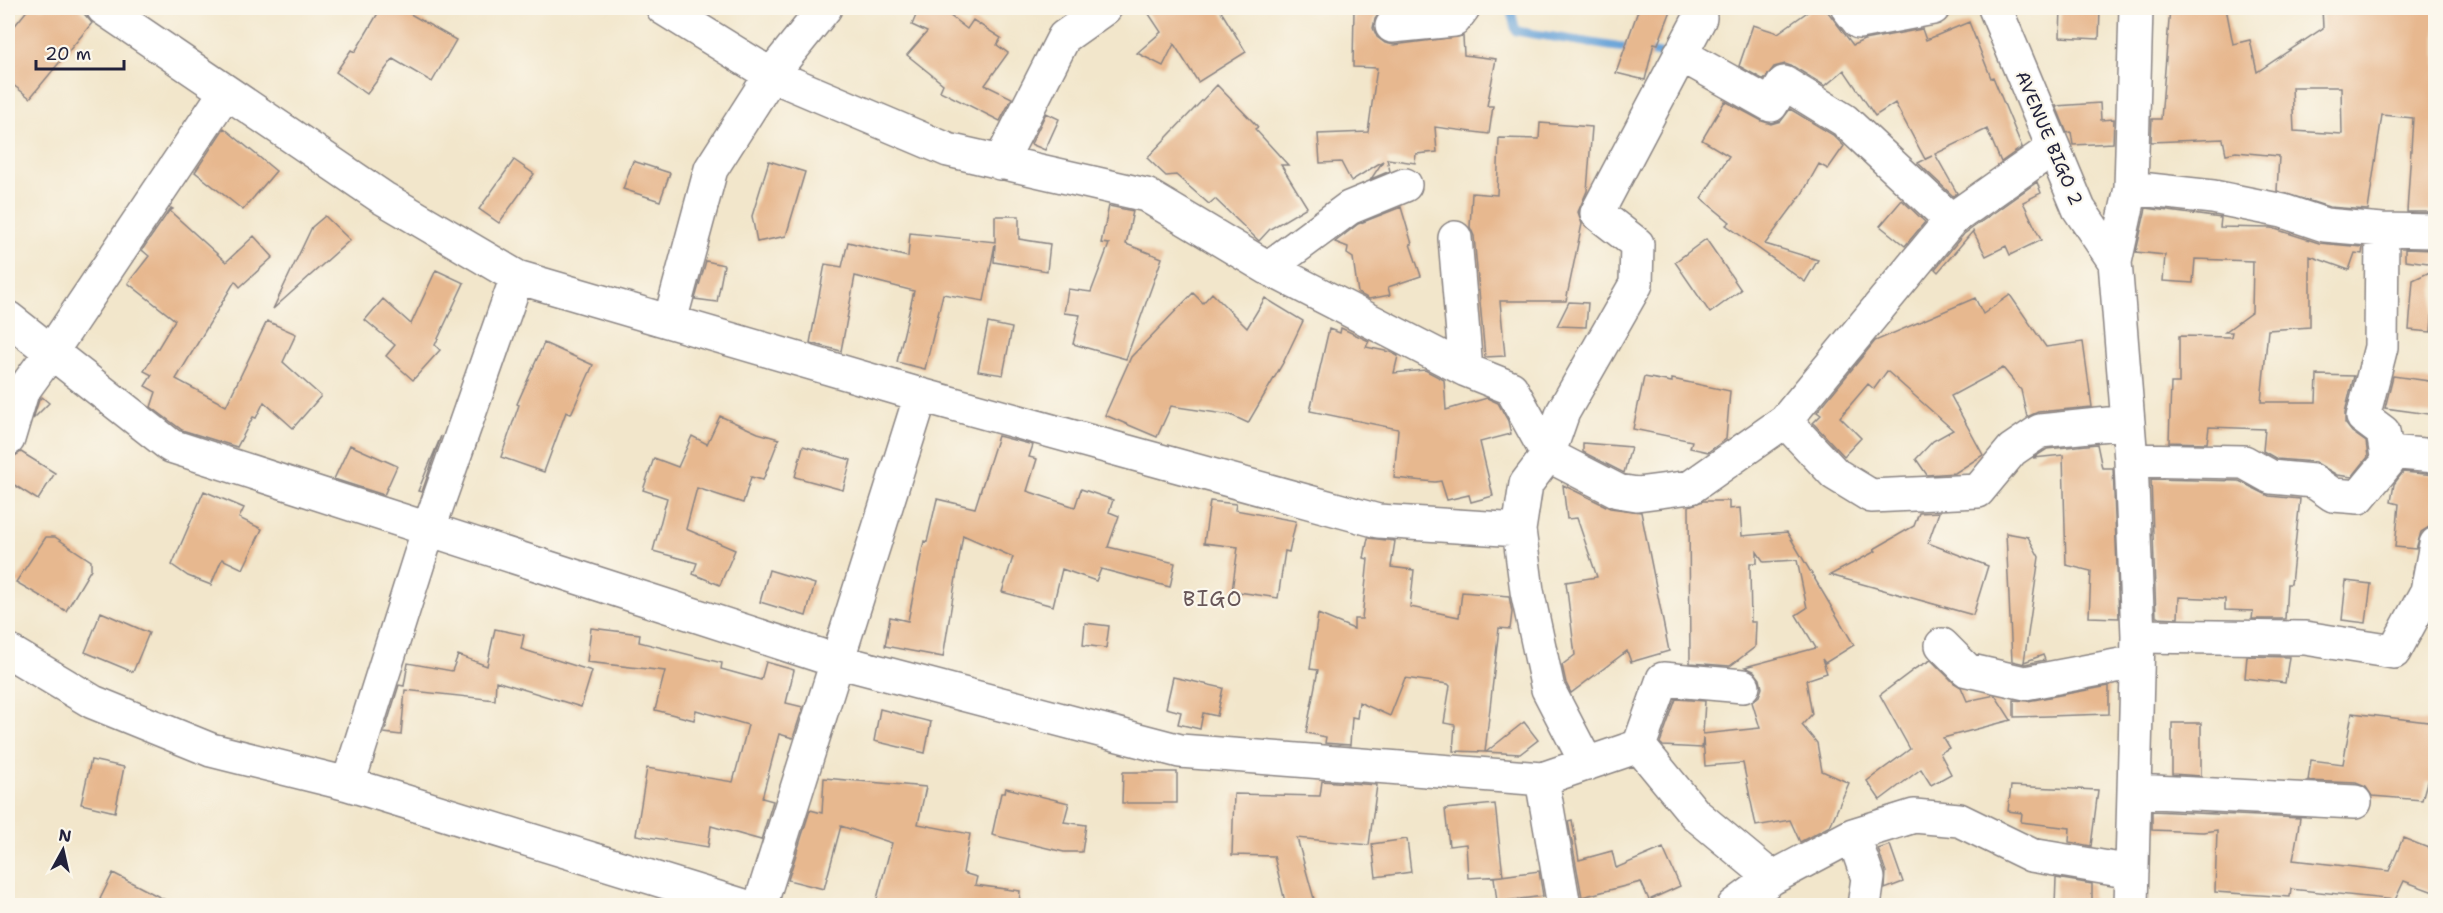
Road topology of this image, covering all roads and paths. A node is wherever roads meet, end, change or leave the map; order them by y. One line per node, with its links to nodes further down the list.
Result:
1 (103, 8): 14 (street)
2 (663, 8): 13 (street)
3 (825, 8): 13 (street)
4 (1105, 8): 16 (street)
5 (1463, 8): 11 (street)
6 (1699, 8): 12 (street)
7 (1848, 8): 8 (street)
8 (1933, 8)
9 (1995, 8): 15 (street, AVENUE BIGO 2)
10 (2136, 8): 18 (street)
11 (1392, 26)
12 (1680, 54): 19 (street); 35 (street)
13 (771, 75): 16 (street); 27 (street)
14 (225, 93): 25 (street); 28 (street)
15 (2053, 148): 19 (street); 23 (street, AVENUE BIGO 2)
16 (1000, 163): 24 (street)
17 (1405, 185): 24 (street)
18 (2131, 188): 20 (street); 23 (street)
19 (1951, 220): 31 (street)
20 (2382, 230): 21 (street); 34 (street)
21 (2436, 231)
22 (1455, 238): 29 (street)
23 (2115, 262): 32 (street)
24 (1268, 268): 29 (street)
25 (517, 277): 27 (street); 38 (street)
26 (8, 318): 28 (street)
27 (670, 321): 30 (street)
28 (51, 352): 33 (street); 38 (street)
29 (1466, 370): 35 (street)
30 (921, 395): 39 (street); 45 (street)
31 (1785, 421): 32 (street); 35 (street)
32 (2128, 422): 37 (street)
33 (8, 439)
34 (2387, 452): 36 (street); 37 (street)
35 (1548, 455): 39 (street)
36 (2436, 456)
37 (2131, 460): 43 (street)
38 (429, 528): 45 (street); 50 (street)
39 (1519, 530): 48 (street)
40 (2436, 544): 41 (street)
41 (2431, 592): 43 (street)
42 (1942, 645): 43 (street)
43 (2137, 649): 51 (street)
44 (8, 651): 50 (street)
45 (837, 661): 49 (street); 57 (street)
46 (1743, 686): 47 (street)
47 (1639, 746): 48 (street); 55 (street)
48 (1587, 764): 49 (street)
49 (1542, 779): 58 (street)
50 (348, 784): 56 (street)
51 (2134, 791): 52 (street); 54 (street)
52 (2355, 802)
53 (1854, 835): 54 (street); 55 (street); 60 (street)
54 (2132, 872): 61 (street)
55 (1772, 878): 59 (street)
56 (744, 906)
57 (760, 906)
58 (1564, 906)
59 (1734, 906)
60 (1864, 906)
61 (2131, 906)

